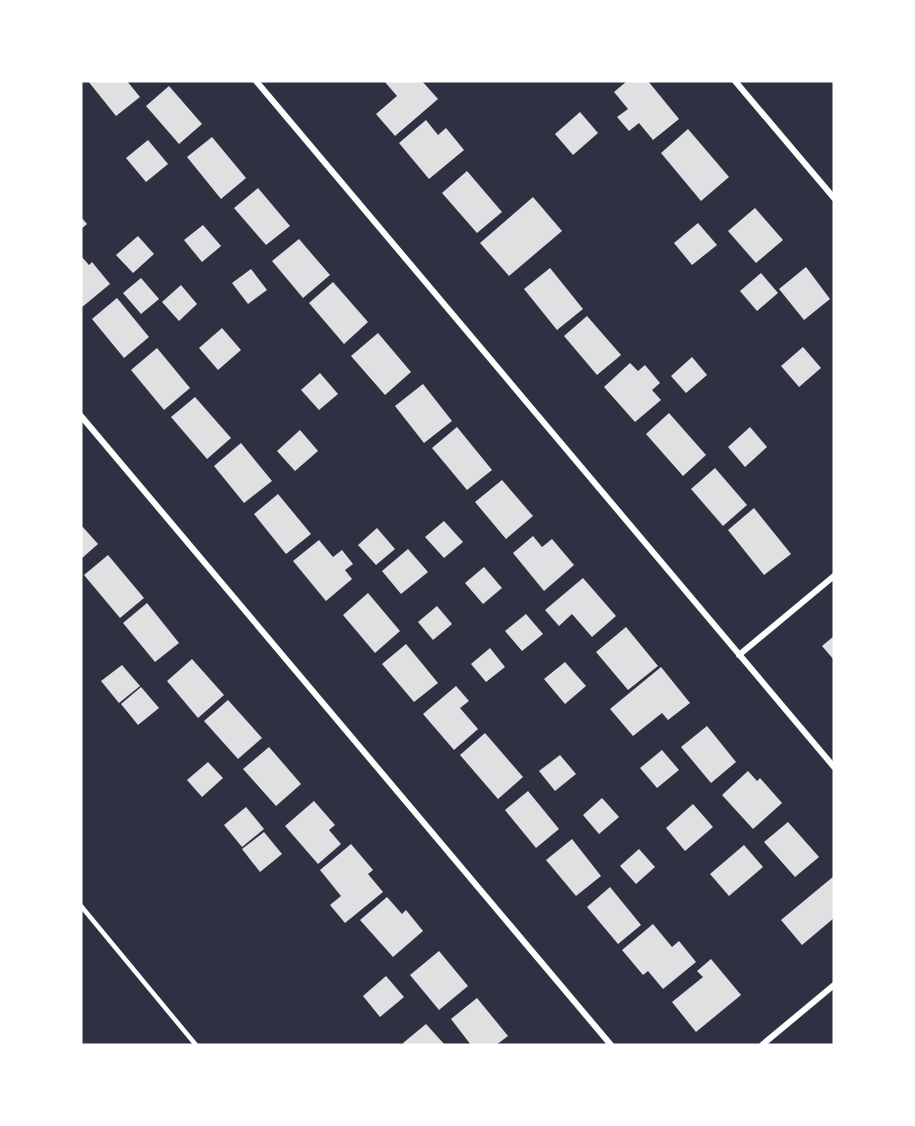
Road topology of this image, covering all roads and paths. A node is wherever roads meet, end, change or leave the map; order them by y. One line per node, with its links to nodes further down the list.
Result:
1 (256, 81): 6 (street)
2 (735, 81): 3 (street)
3 (834, 198)
4 (81, 416): 11 (street)
5 (834, 576): 6 (street)
6 (739, 655): 7 (street)
7 (834, 767)
8 (81, 906): 10 (lane)
9 (834, 985): 12 (street)
10 (196, 1045)
11 (611, 1045)
12 (762, 1045)

